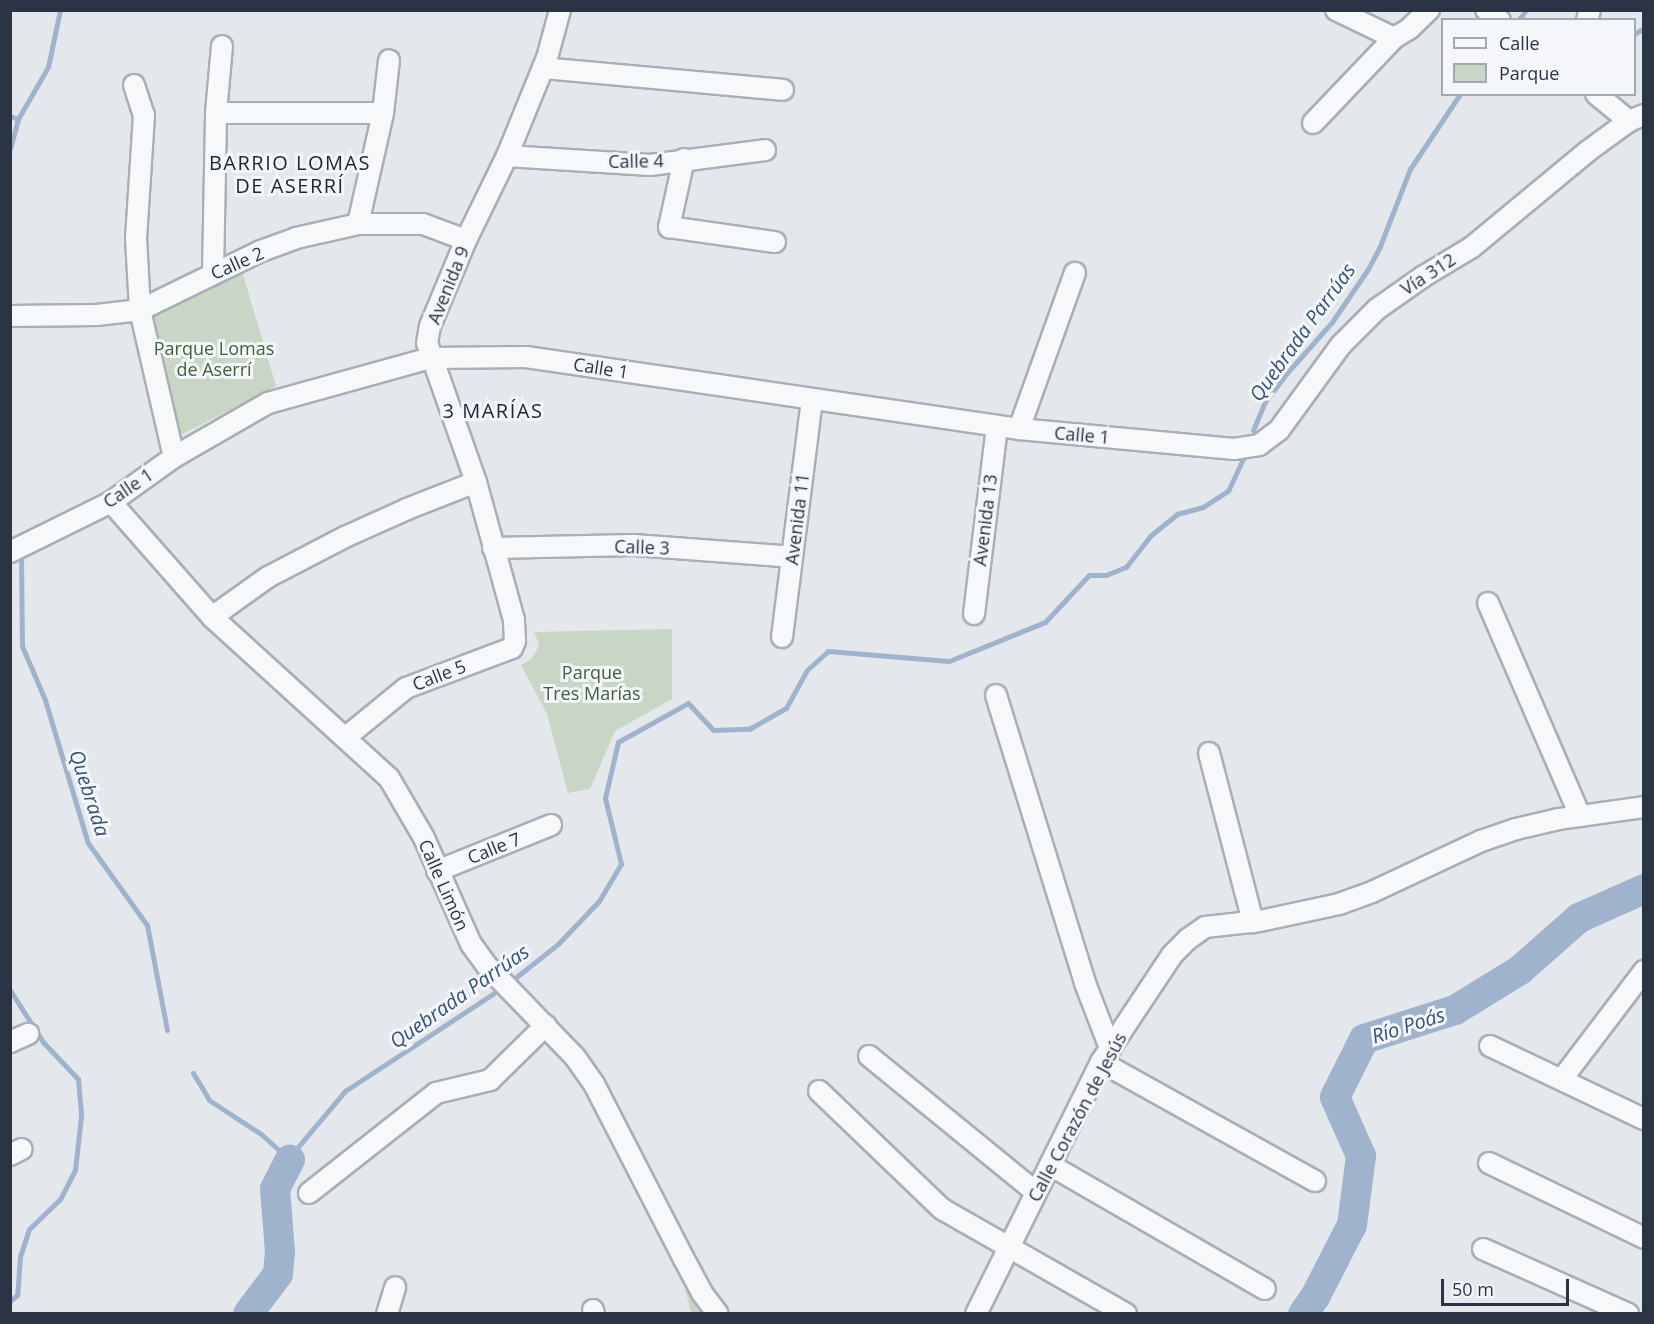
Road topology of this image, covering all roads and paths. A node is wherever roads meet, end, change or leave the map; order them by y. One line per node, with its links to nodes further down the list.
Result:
1 (560, 10): 7 (street, Avenida 9)
2 (1336, 10): 4 (street)
3 (1429, 10): 4 (street)
4 (1394, 38): 14 (street)
5 (222, 46): 11 (street)
6 (389, 60): 12 (street)
7 (543, 68): 9 (street); 16 (street, Avenida 9)
8 (134, 85): 23 (street)
9 (783, 90)
10 (1599, 96): 13 (street)
11 (216, 113): 12 (street); 21 (street)
12 (383, 113): 18 (street)
13 (1636, 118): 29 (street, Vía 312)
14 (1313, 123)
15 (765, 150): 17 (street, Calle 4)
16 (507, 156): 17 (street, Calle 4); 19 (street, Avenida 9)
17 (684, 159): 20 (street)
18 (358, 224): 19 (street, Calle 2); 21 (street, Calle 2)
19 (466, 240): 25 (street, Avenida 9)
20 (775, 242)
21 (213, 273): 23 (street, Calle 2)
22 (1075, 273): 28 (street)
23 (140, 310): 24 (street, Calle 2); 30 (street)
24 (10, 316)
25 (430, 358): 26 (street, Calle 1); 30 (street, Calle 1); 31 (street, Avenida 9)
26 (812, 400): 27 (street, Calle 1); 35 (street, Avenida 11)
27 (997, 426): 28 (street, Calle 1); 37 (street, Avenida 13)
28 (1019, 429): 29 (street, Calle 1)
29 (1234, 449)
30 (174, 457): 32 (street, Calle 1)
31 (476, 482): 33 (street, Avenida 9); 38 (street)
32 (111, 502): 34 (street, Calle 1); 38 (street, Calle Limón)
33 (493, 548): 35 (street, Calle 3); 40 (street, Avenida 9)
34 (10, 552)
35 (792, 557): 39 (street, Avenida 11)
36 (1488, 603): 45 (street)
37 (974, 614)
38 (212, 617): 42 (street, Calle Limón)
39 (782, 637)
40 (512, 648): 42 (street, Calle 5)
41 (996, 695): 52 (street)
42 (346, 737): 47 (street, Calle Limón)
43 (1209, 753): 48 (street)
44 (1644, 807): 45 (street, Calle Corazón de Jesús)
45 (1580, 816): 48 (street, Calle Corazón de Jesús)
46 (551, 825): 47 (street, Calle 7)
47 (437, 871): 50 (street, Calle Limón)
48 (1253, 922): 52 (street, Calle Corazón de Jesús)
49 (1644, 971): 54 (street)
50 (546, 1025): 61 (street); 68 (street, Calle Limón)
51 (1490, 1046): 54 (street)
52 (1106, 1055): 58 (street, Calle Corazón de Jesús); 59 (street)
53 (869, 1056): 60 (street)
54 (1562, 1079): 56 (street)
55 (819, 1091): 63 (street)
56 (1644, 1119)
57 (1489, 1163): 62 (street)
58 (1050, 1165): 60 (street, Calle Corazón de Jesús); 66 (street)
59 (1315, 1181)
60 (1036, 1192): 63 (street, Calle Corazón de Jesús)
61 (309, 1193)
62 (1644, 1238)
63 (1010, 1248): 69 (street, Calle Corazón de Jesús); 70 (street)
64 (1483, 1249): 71 (street)
65 (395, 1287): 67 (street)
66 (1265, 1289)
67 (387, 1314)
68 (718, 1314)
69 (976, 1314)
70 (1126, 1314)
71 (1628, 1314)

